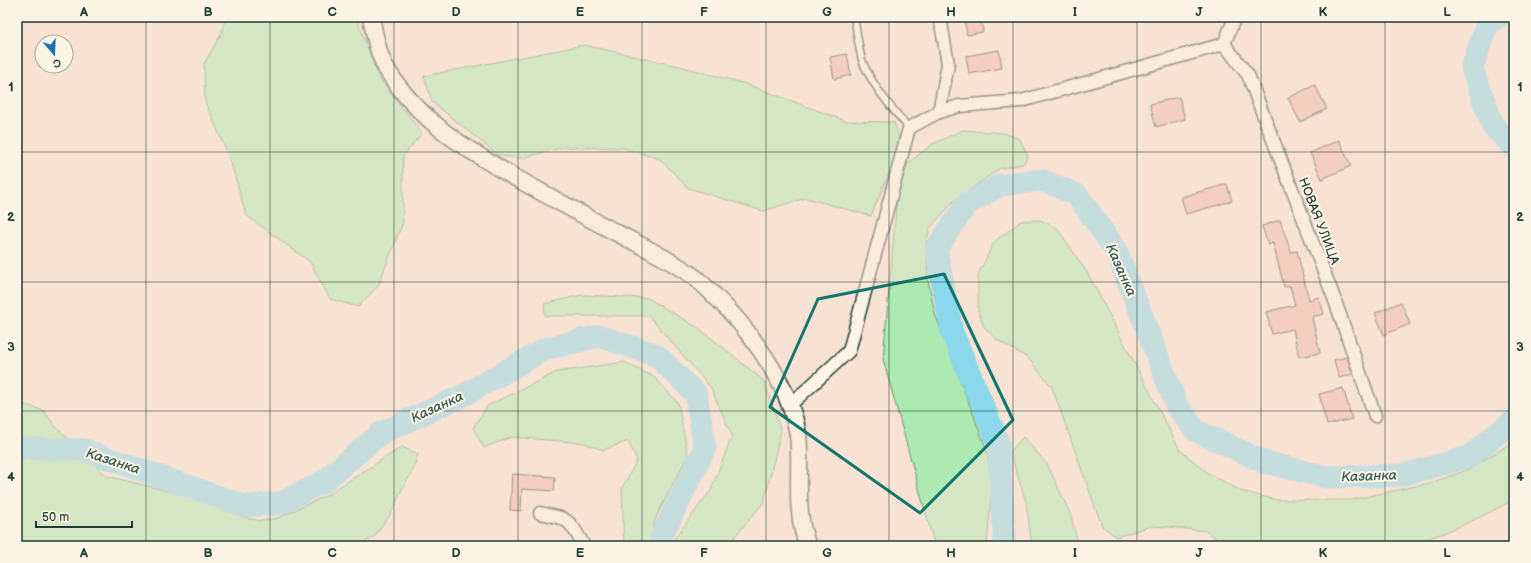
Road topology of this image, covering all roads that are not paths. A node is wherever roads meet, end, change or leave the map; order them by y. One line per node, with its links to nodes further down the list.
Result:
1 (371, 17): 8 (street)
2 (854, 17): 7 (lane)
3 (940, 17): 6 (street)
4 (1235, 17): 5 (street)
5 (1224, 44): 6 (street); 9 (street, НОВАЯ УЛИЦА)
6 (939, 112): 7 (street)
7 (909, 128): 8 (street)
8 (791, 404): 12 (street)
9 (1375, 416)
10 (540, 513): 11 (street)
11 (584, 546)
12 (808, 546)

